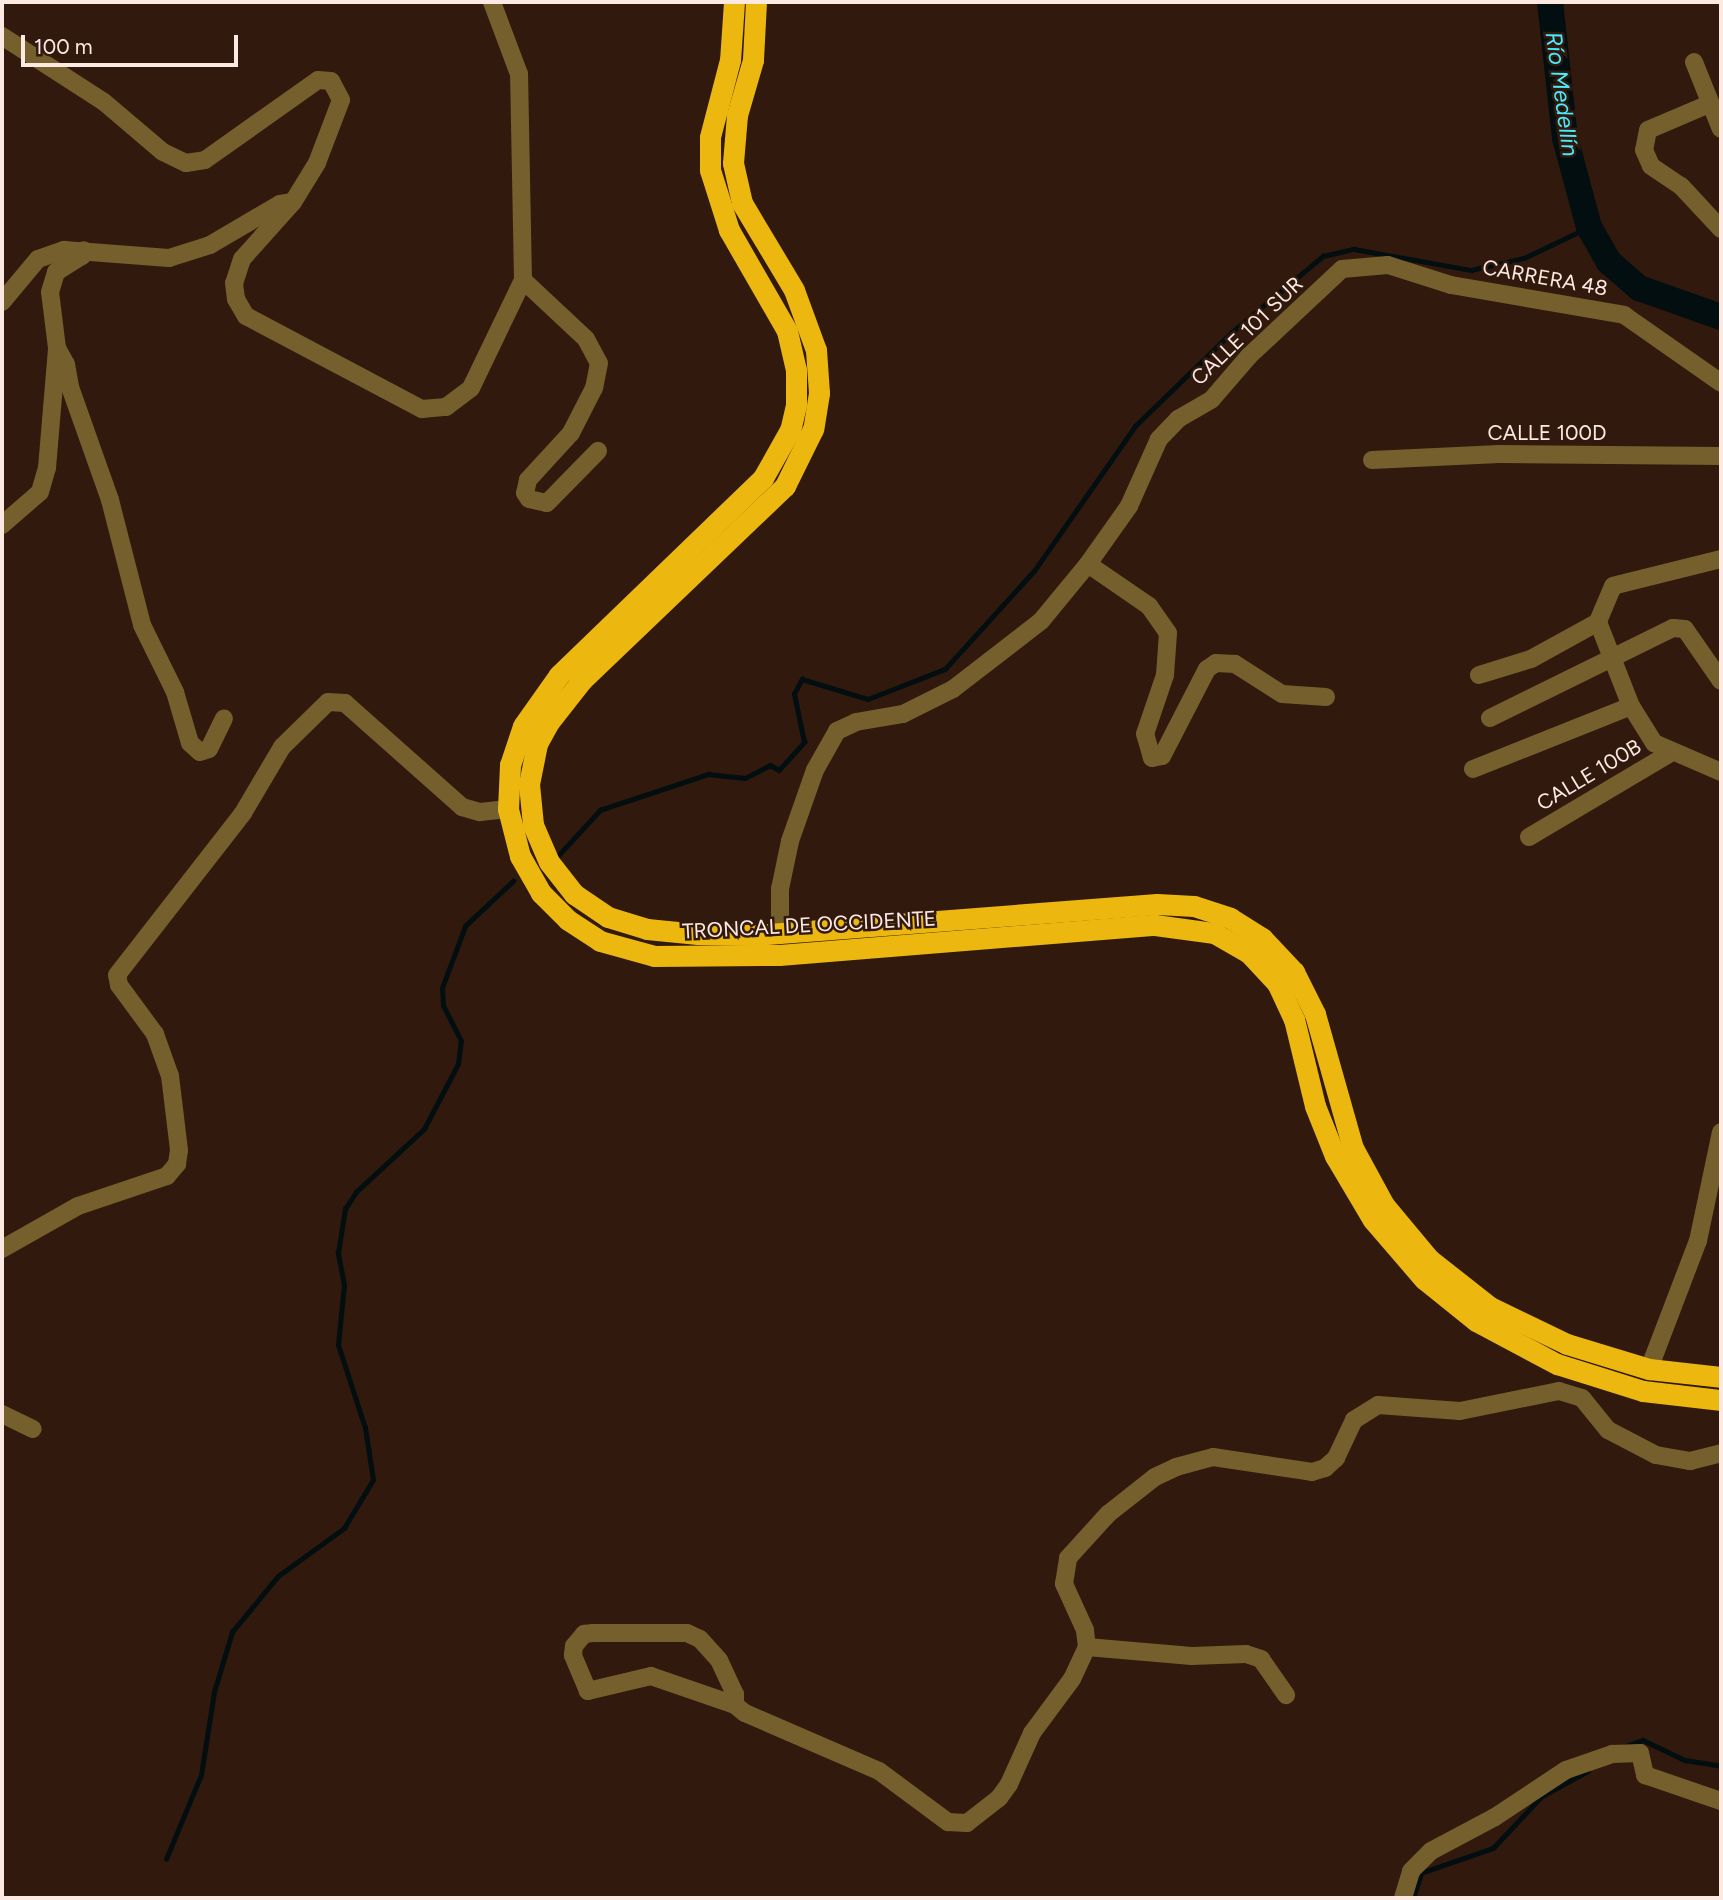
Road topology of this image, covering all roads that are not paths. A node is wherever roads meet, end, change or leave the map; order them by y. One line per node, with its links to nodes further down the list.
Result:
1 (492, 2): 12 (street)
2 (734, 2): 33 (highway, TRONCAL DE OCCIDENTE)
3 (756, 2): 35 (highway, TRONCAL DE OCCIDENTE)
4 (2, 36): 8 (street)
5 (1694, 62): 6 (street)
6 (1709, 104): 7 (street); 9 (street)
7 (1721, 129)
8 (293, 202): 10 (street); 12 (street)
9 (1721, 229)
10 (84, 250): 13 (street); 14 (street)
11 (1342, 269): 15 (street, CARRERA 48); 21 (street, CALLE 101 SUR)
12 (523, 280): 16 (street)
13 (2, 302)
14 (57, 348): 19 (street); 28 (street)
15 (1721, 383)
16 (598, 451)
17 (1721, 456): 18 (street, CALLE 100D)
18 (1372, 460)
19 (2, 525)
20 (1721, 559): 22 (street)
21 (1088, 564): 26 (street); 35 (street)
22 (1598, 622): 23 (street); 24 (street)
23 (1612, 661): 25 (street); 27 (street); 29 (street)
24 (1479, 675)
25 (1721, 681)
26 (1326, 697)
27 (1631, 706): 30 (street); 31 (street)
28 (223, 718)
29 (1490, 718)
30 (1672, 752): 32 (street); 34 (street, CALLE 100B)
31 (1473, 769)
32 (1721, 772)
33 (509, 809): 37 (street); 40 (highway, TRONCAL DE OCCIDENTE)
34 (1529, 837)
35 (780, 933): 38 (highway, TRONCAL DE OCCIDENTE)
36 (1721, 1132): 38 (street)
37 (2, 1249)
38 (1649, 1369): 39 (highway, TRONCAL DE OCCIDENTE)
39 (1721, 1377)
40 (1721, 1400)
41 (2, 1414): 42 (street)
42 (33, 1429)
43 (1721, 1453): 44 (street)
44 (1087, 1647): 45 (street); 46 (street)
45 (1286, 1695)
46 (735, 1705): 46 (street)
47 (1721, 1801): 48 (street)
48 (1403, 1898)

